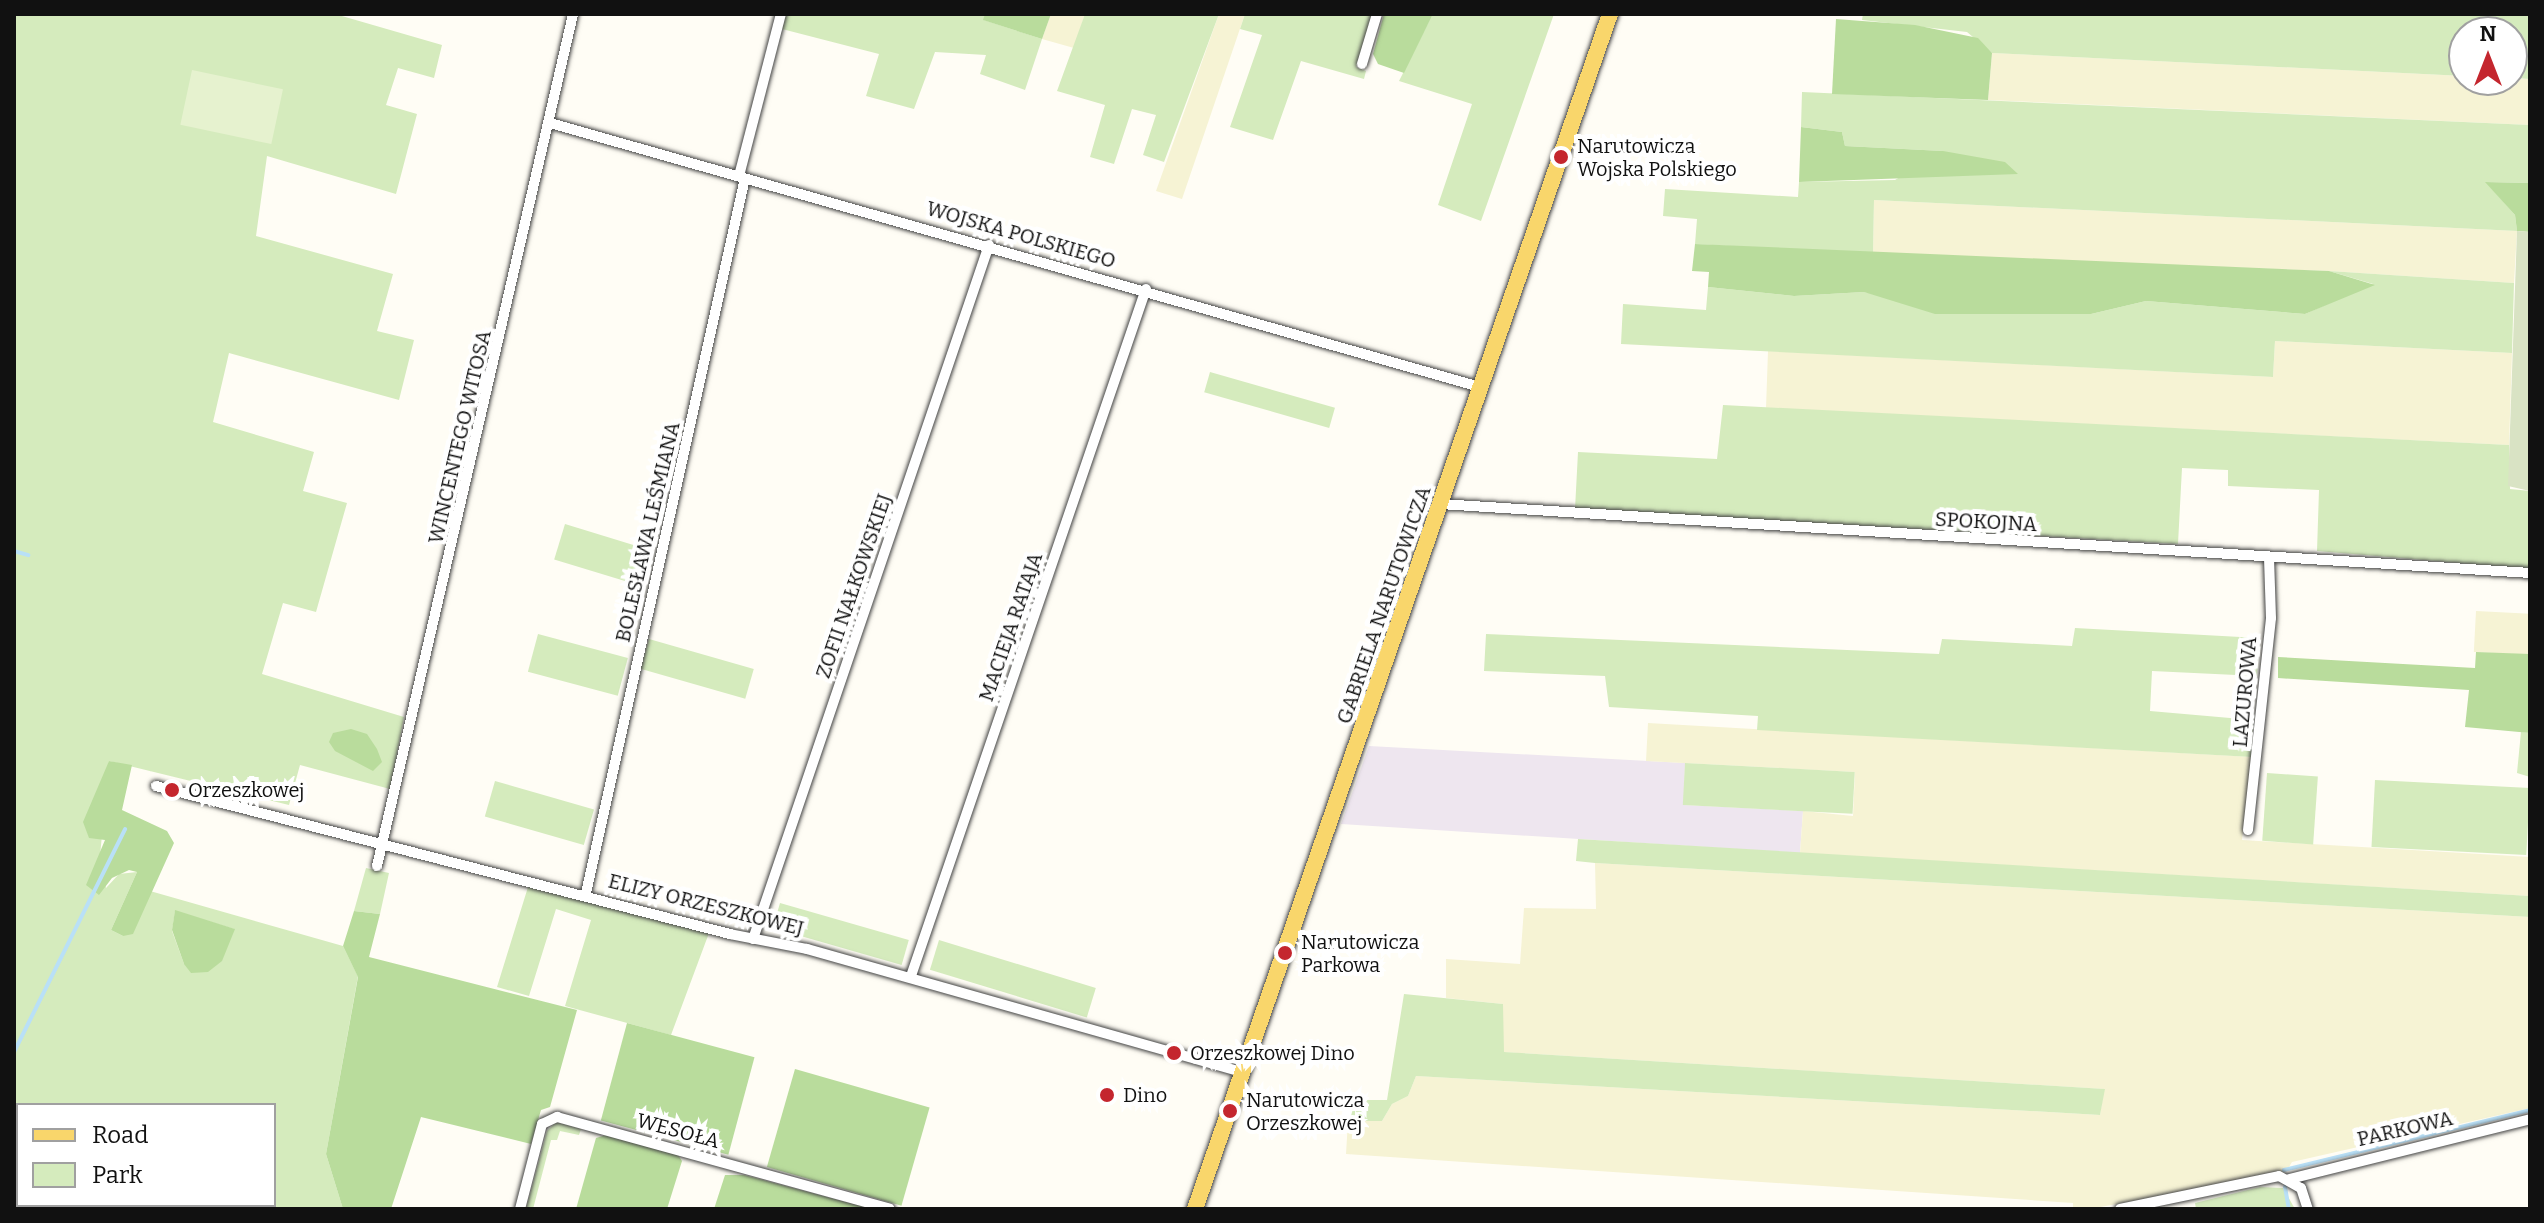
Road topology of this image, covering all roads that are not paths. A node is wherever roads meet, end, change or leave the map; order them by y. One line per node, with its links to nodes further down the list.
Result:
1 (573, 14): 6 (street, WINCENTEGO WITOSA)
2 (781, 14): 7 (street, BOLESŁAWA LEŚMIANA)
3 (1377, 14): 5 (street)
4 (1610, 14): 10 (main road, GABRIELA NARUTOWICZA)
5 (1362, 64)
6 (550, 123): 7 (street, WOJSKA POLSKIEGO); 16 (street, WINCENTEGO WITOSA)
7 (742, 177): 8 (street, WOJSKA POLSKIEGO); 18 (street, BOLESŁAWA LEŚMIANA)
8 (989, 245): 9 (street, WOJSKA POLSKIEGO); 19 (street, ZOFII NAŁKOWSKIEJ)
9 (1146, 289): 10 (street, WOJSKA POLSKIEGO); 20 (street, MACIEJA RATAJA)
10 (1480, 387): 11 (main road, GABRIELA NARUTOWICZA)
11 (1440, 504): 12 (street, SPOKOJNA); 21 (main road, GABRIELA NARUTOWICZA)
12 (2269, 557): 13 (street, SPOKOJNA); 15 (street, LAZUROWA)
13 (2530, 573)
14 (156, 786): 16 (street, ELIZY ORZESZKOWEJ)
15 (2248, 830)
16 (384, 845): 17 (street, WINCENTEGO WITOSA); 18 (street, ELIZY ORZESZKOWEJ)
17 (377, 866)
18 (586, 893): 19 (street, ELIZY ORZESZKOWEJ)
19 (753, 939): 20 (street, ELIZY ORZESZKOWEJ)
20 (911, 976): 21 (street, ELIZY ORZESZKOWEJ)
21 (1244, 1073): 26 (main road, GABRIELA NARUTOWICZA)
22 (2530, 1119): 23 (street, PARKOWA)
23 (2290, 1179): 27 (street, PARKOWA); 28 (street)
24 (520, 1209): 25 (street, WESOŁA)
25 (890, 1209)
26 (1195, 1209)
27 (2120, 1209)
28 (2308, 1209)

